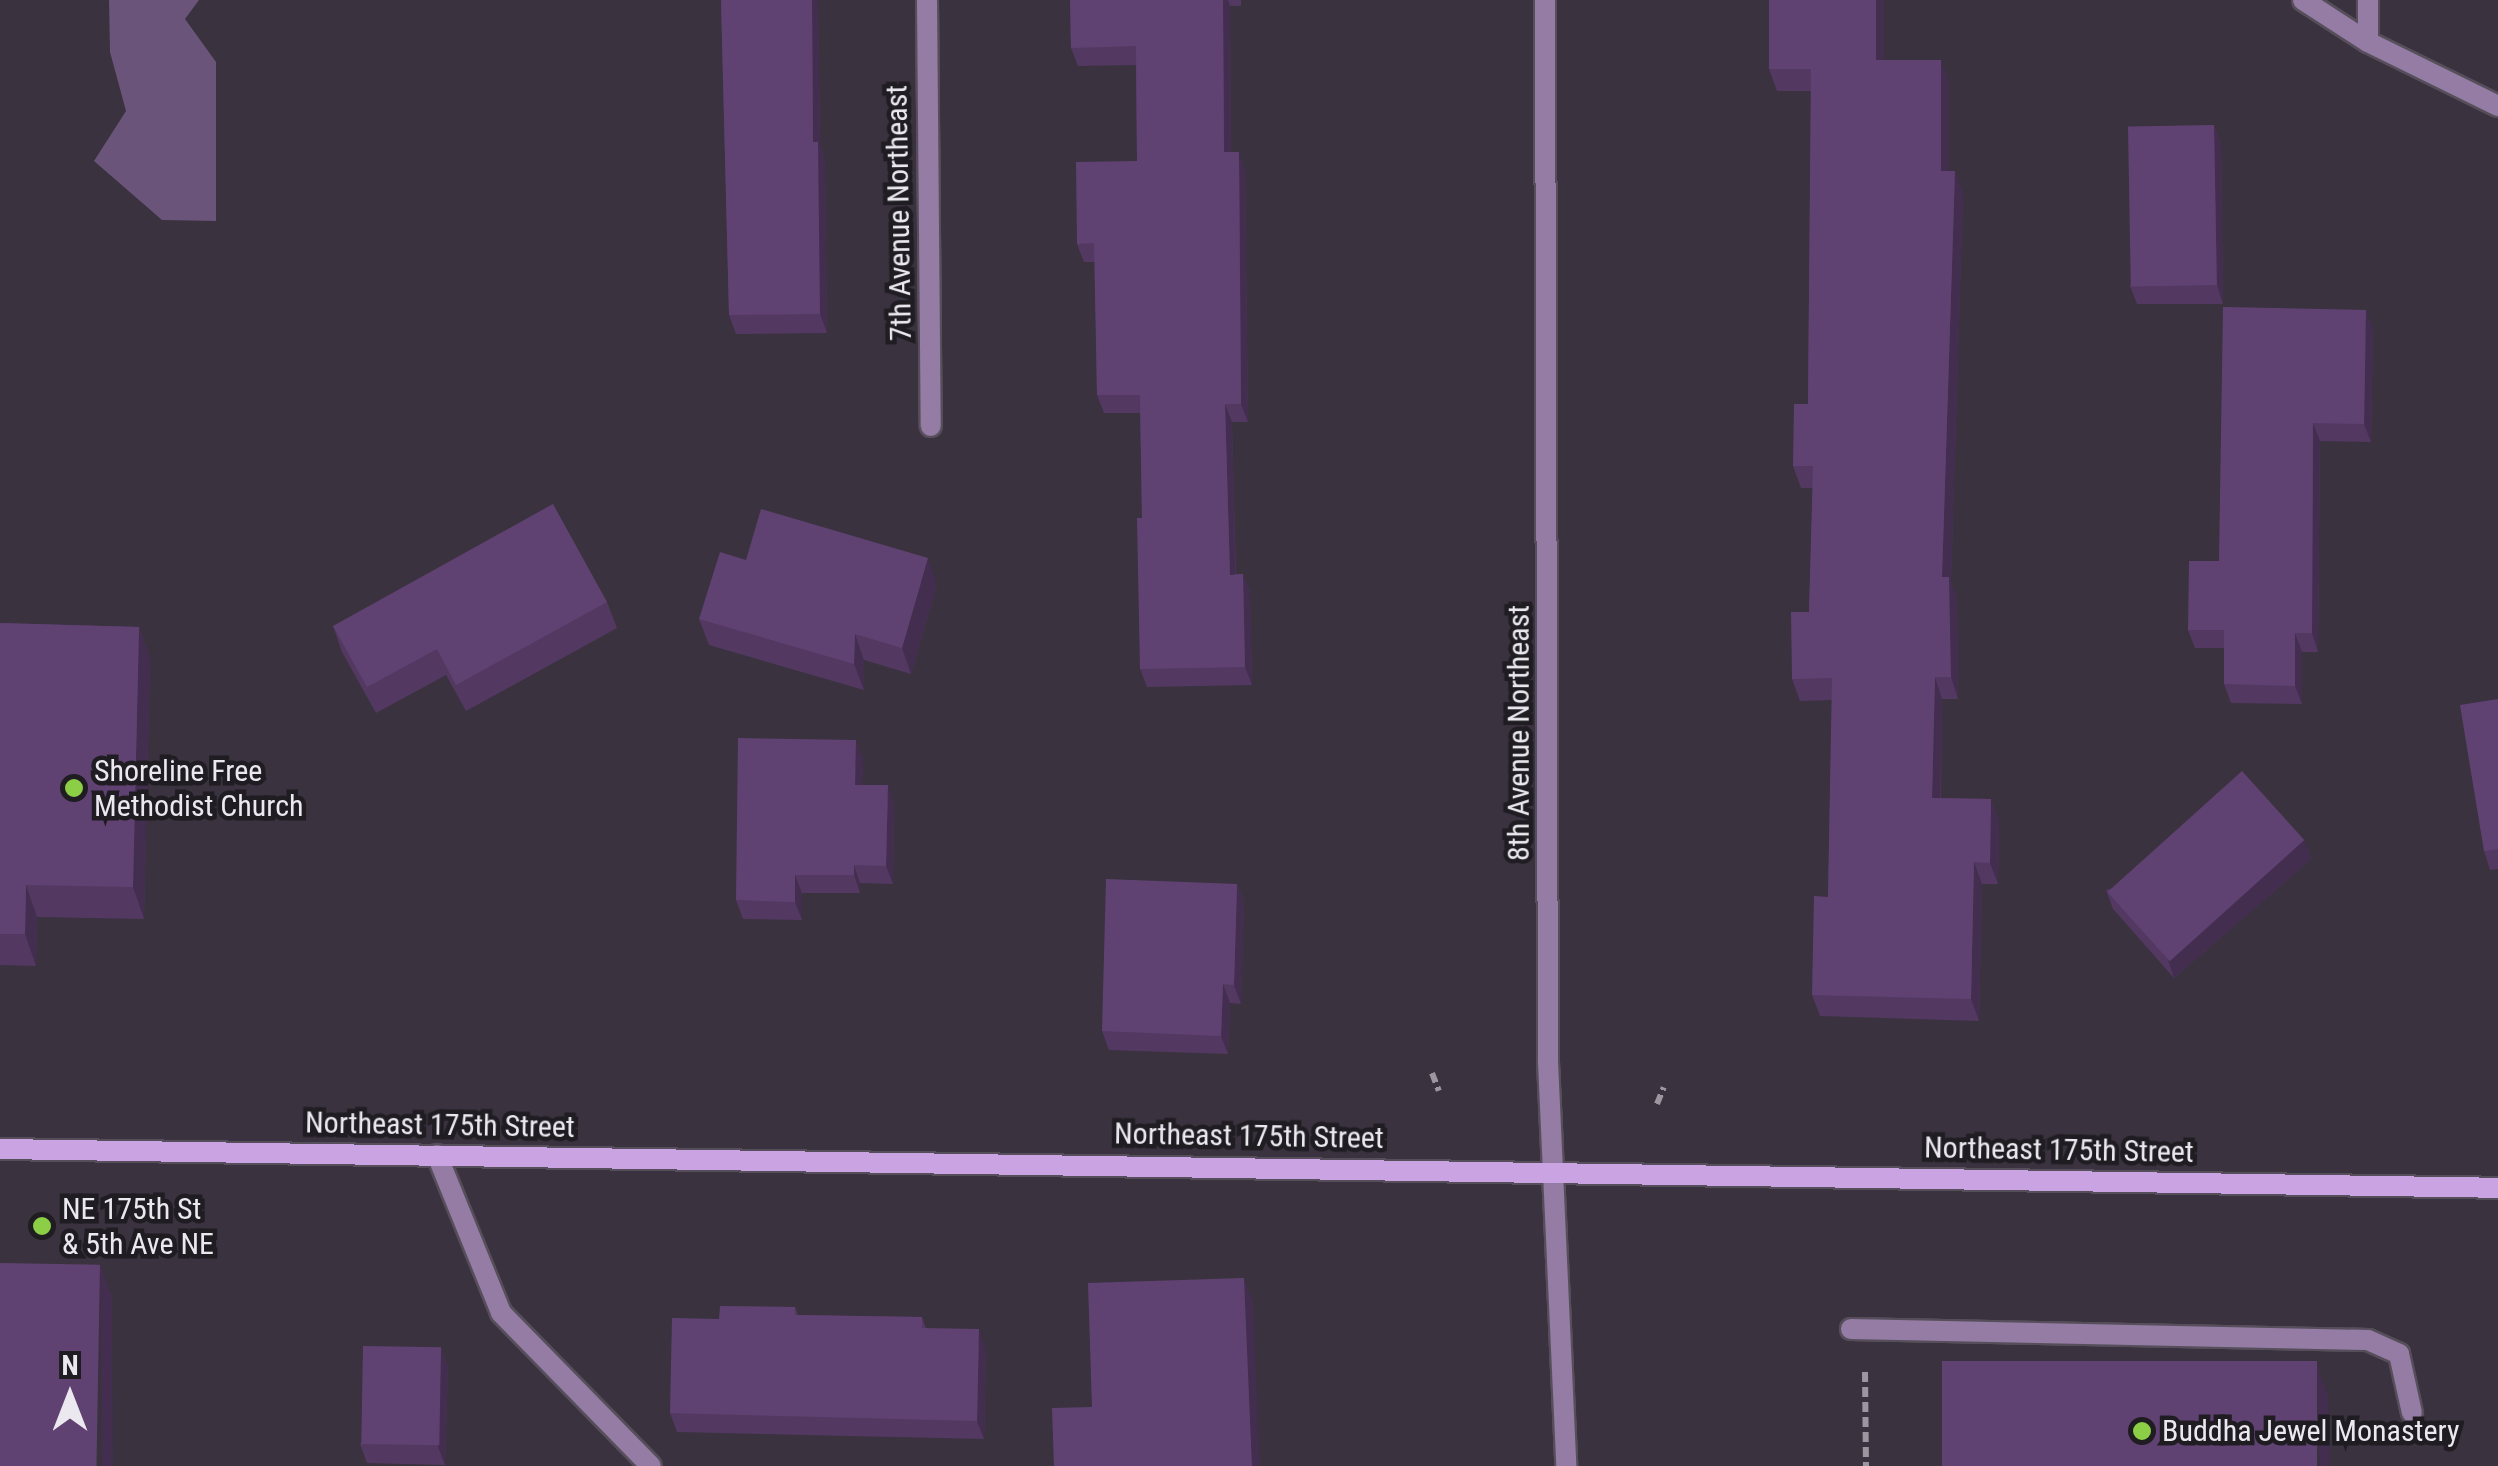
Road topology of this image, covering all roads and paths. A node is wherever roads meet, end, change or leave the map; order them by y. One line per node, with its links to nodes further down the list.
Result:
1 (927, 0): 7 (street, 7th Avenue Northeast)
2 (1545, 0): 14 (street, 8th Avenue Northeast)
3 (2303, 0): 5 (street)
4 (2368, 0): 5 (street)
5 (2368, 42): 6 (street)
6 (2498, 106)
7 (931, 426)
8 (1432, 1074): 10 (path)
9 (1664, 1087): 11 (path)
10 (1439, 1091)
11 (1657, 1104)
12 (0, 1149): 13 (main road, Northeast 175th Street)
13 (437, 1155): 14 (main road, Northeast 175th Street); 18 (street)
14 (1552, 1171): 15 (main road, Northeast 175th Street); 19 (street, 8th Avenue Northeast)
15 (2498, 1188)
16 (1850, 1328): 17 (street)
17 (2412, 1412)
18 (651, 1466)
19 (1566, 1466)

